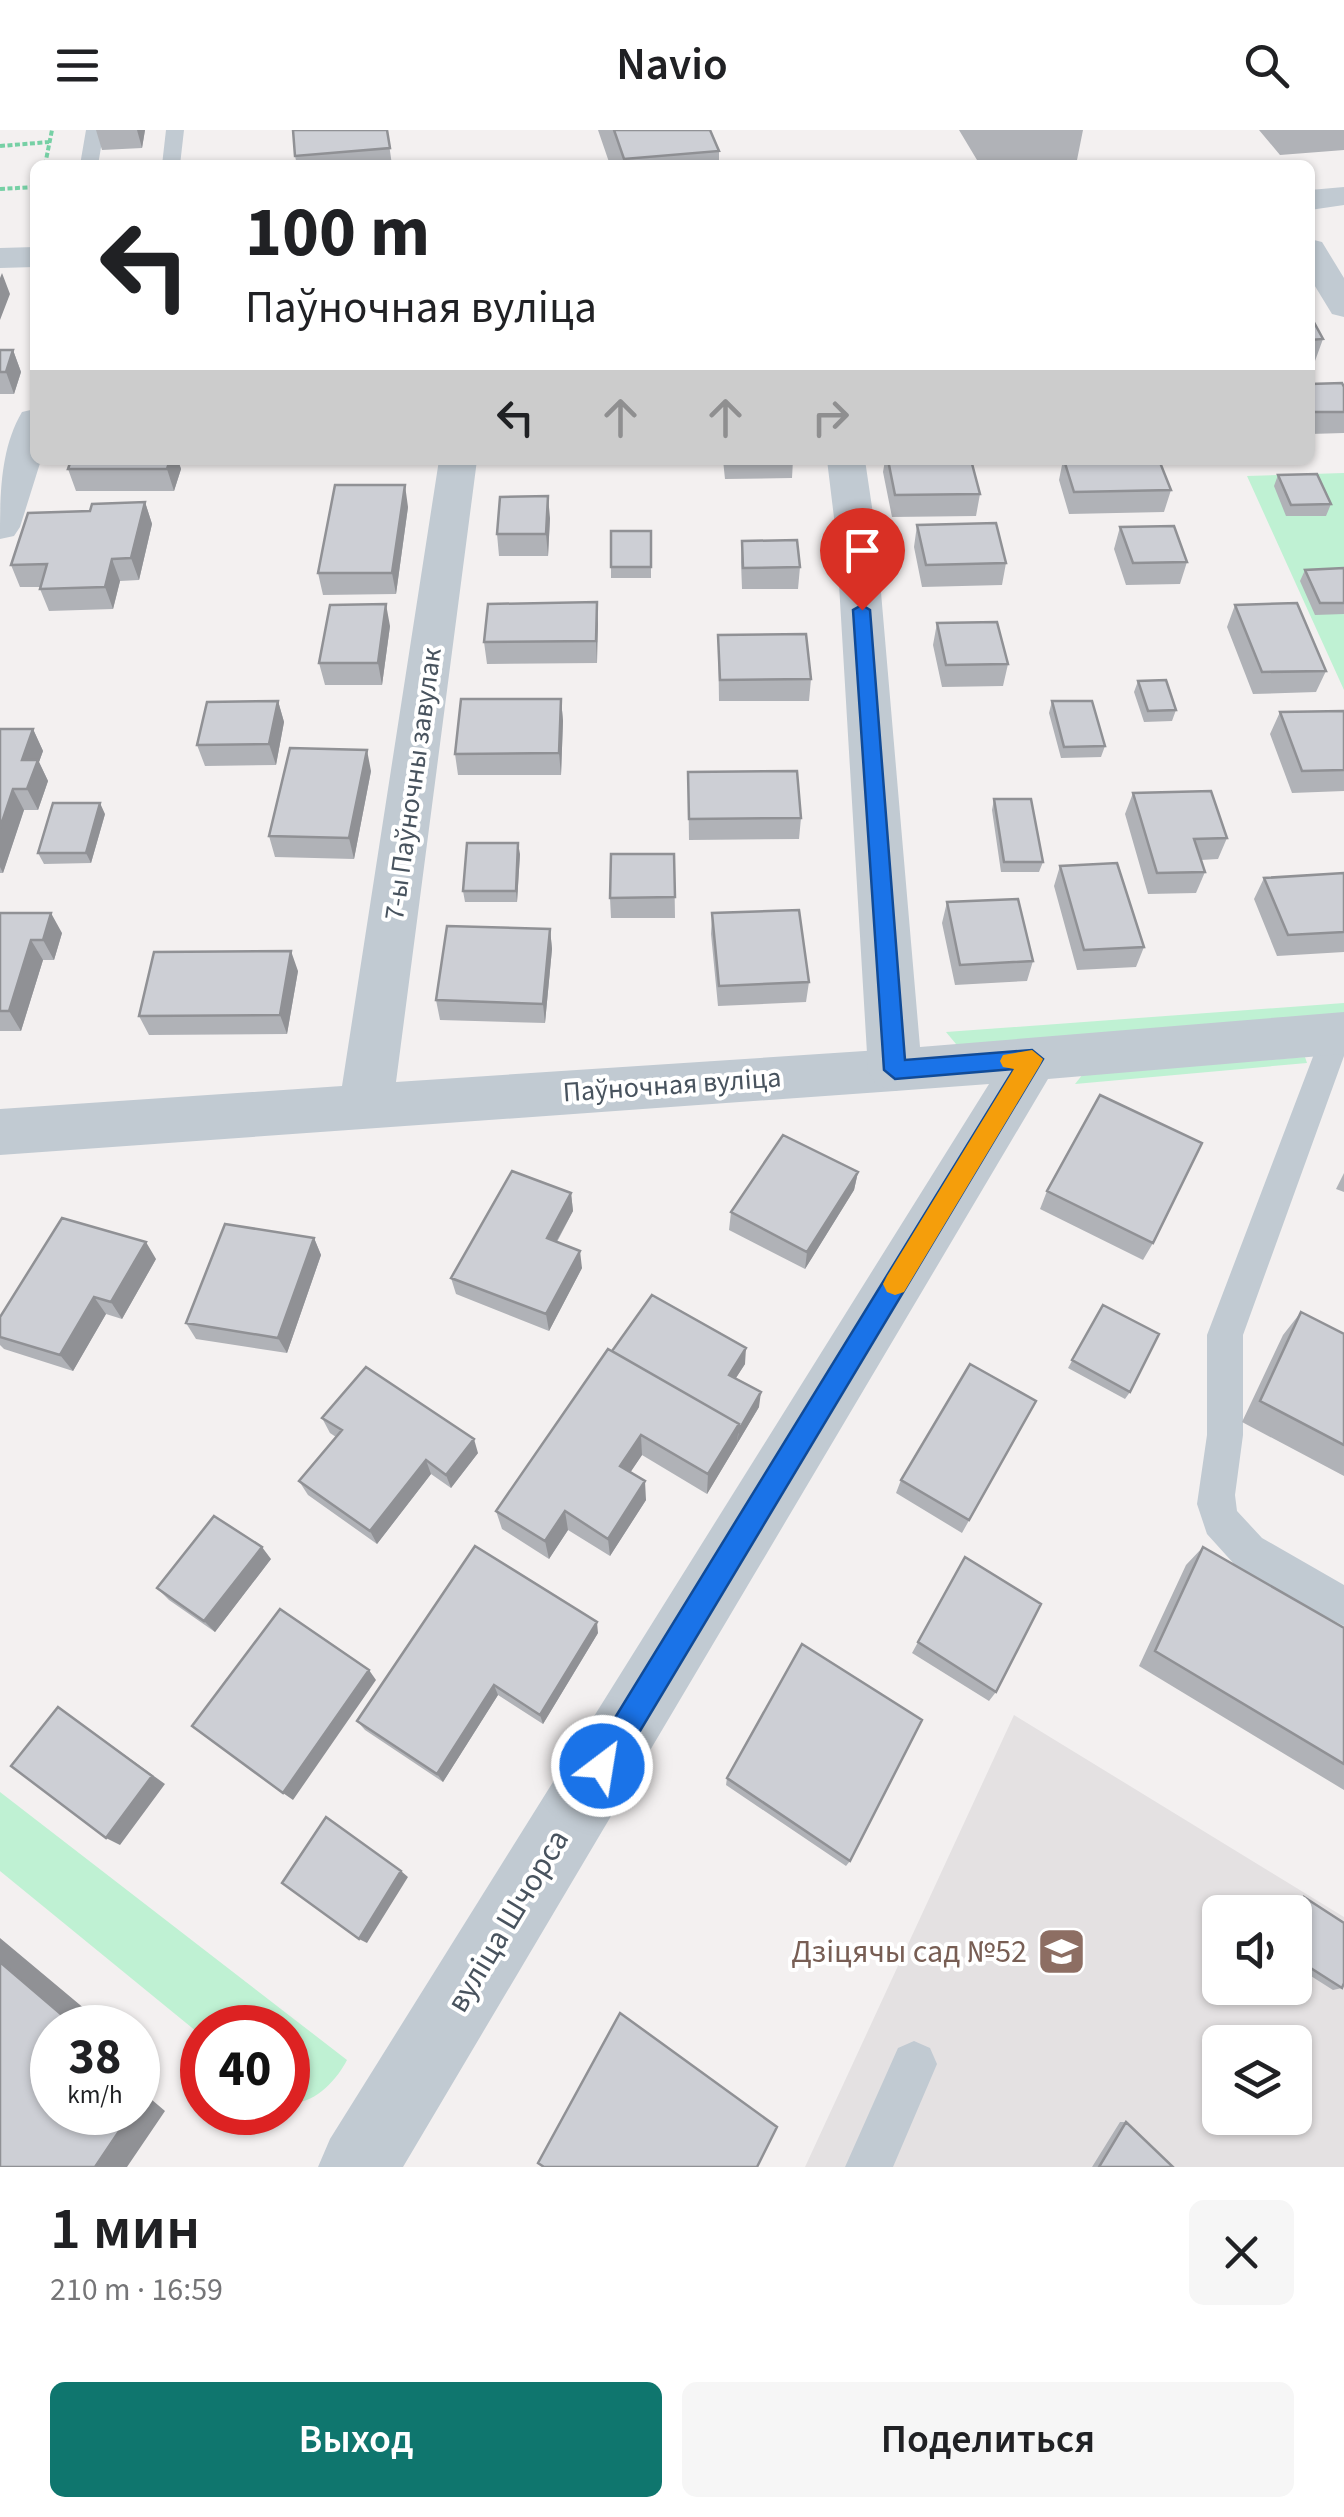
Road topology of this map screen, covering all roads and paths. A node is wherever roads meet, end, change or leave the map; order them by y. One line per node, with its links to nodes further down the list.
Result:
1 (52, 130): 4 (path)
2 (95, 130): 7 (lane)
3 (176, 130): 8 (lane)
4 (49, 142): 5 (path); 6 (path)
5 (0, 146)
6 (46, 160)
7 (90, 160)
8 (173, 160)
9 (30, 187): 10 (path)
10 (0, 190)
11 (1344, 196): 12 (street)
12 (1315, 199)
13 (30, 256): 14 (street)
14 (0, 258)
15 (1315, 258): 16 (street)
16 (1344, 307)
17 (30, 435): 20 (street)
18 (457, 465): 24 (street, 7-ы Паўночны завулак)
19 (847, 465): 23 (street)
20 (0, 527)
21 (1341, 1033): 22 (street, Паўночная вуліца); 26 (lane)
22 (1032, 1059): 23 (street, Паўночная вуліца); 28 (street, вуліца Шчорса)
23 (895, 1070): 24 (street, Паўночная вуліца)
24 (366, 1107): 25 (street, Паўночная вуліца)
25 (0, 1132)
26 (1344, 1606)
27 (914, 2064): 29 (lane)
28 (358, 2167)
29 (869, 2167)

